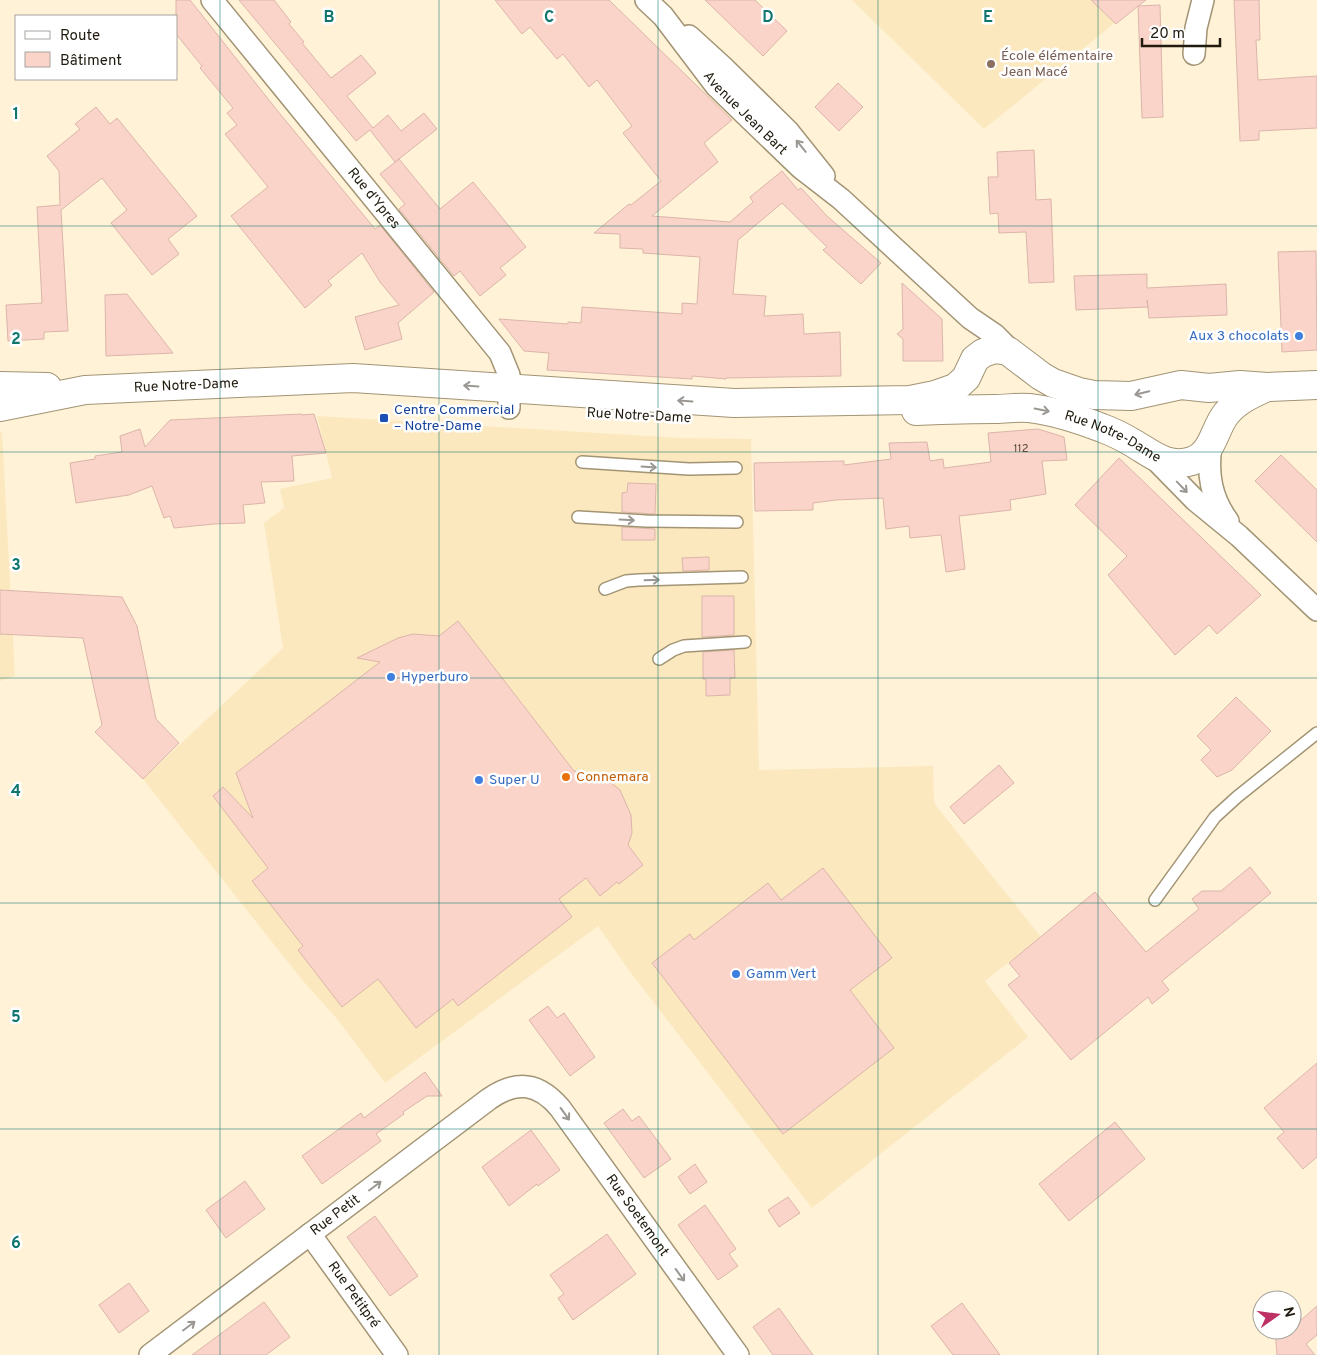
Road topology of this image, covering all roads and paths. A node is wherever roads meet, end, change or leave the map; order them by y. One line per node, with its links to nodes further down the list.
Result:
1 (212, 0): 13 (street, Rue d'Ypres)
2 (646, 0): 5 (street, Avenue Jean Bart)
3 (1203, 0): 4 (street)
4 (1194, 54)
5 (970, 318): 6 (street, Avenue Jean Bart); 7 (street)
6 (1019, 358): 7 (main road, Rue Notre-Dame); 10 (main road, Rue Notre-Dame, one-way to 6)
7 (971, 366): 13 (main road, Rue Notre-Dame, one-way to 13); 15 (main road)
8 (1317, 385): 11 (main road, Rue Notre-Dame)
9 (0, 386): 12 (main road, Rue Notre-Dame)
10 (1190, 387): 11 (main road, Rue Notre-Dame); 16 (main road)
11 (1267, 387): 16 (main road, Rue Notre-Dame)
12 (85, 390): 13 (main road, Rue Notre-Dame); 14 (main road, Rue Notre-Dame)
13 (510, 399): 15 (main road, Rue Notre-Dame)
14 (0, 407)
15 (994, 409): 17 (main road, Rue Notre-Dame, one-way to 17)
16 (1213, 438): 17 (main road, Rue Notre-Dame); 22 (street)
17 (1148, 452): 22 (street, one-way to 22)
18 (582, 462): 19 (lane, one-way to 19)
19 (736, 468)
20 (578, 516): 21 (lane, one-way to 21)
21 (737, 522)
22 (1239, 536): 25 (street)
23 (742, 577): 24 (lane, one-way to 23)
24 (605, 589)
25 (1317, 610)
26 (745, 642): 27 (lane)
27 (659, 659)
28 (1317, 733): 29 (lane)
29 (1155, 900)
30 (527, 1087): 31 (street, Rue Petit, one-way to 30); 34 (street, Rue Soetemont, one-way to 34)
31 (310, 1234): 32 (street, Rue Petit, one-way to 31); 33 (street, Rue Petitpré)
32 (150, 1355)
33 (398, 1355)
34 (738, 1355)

